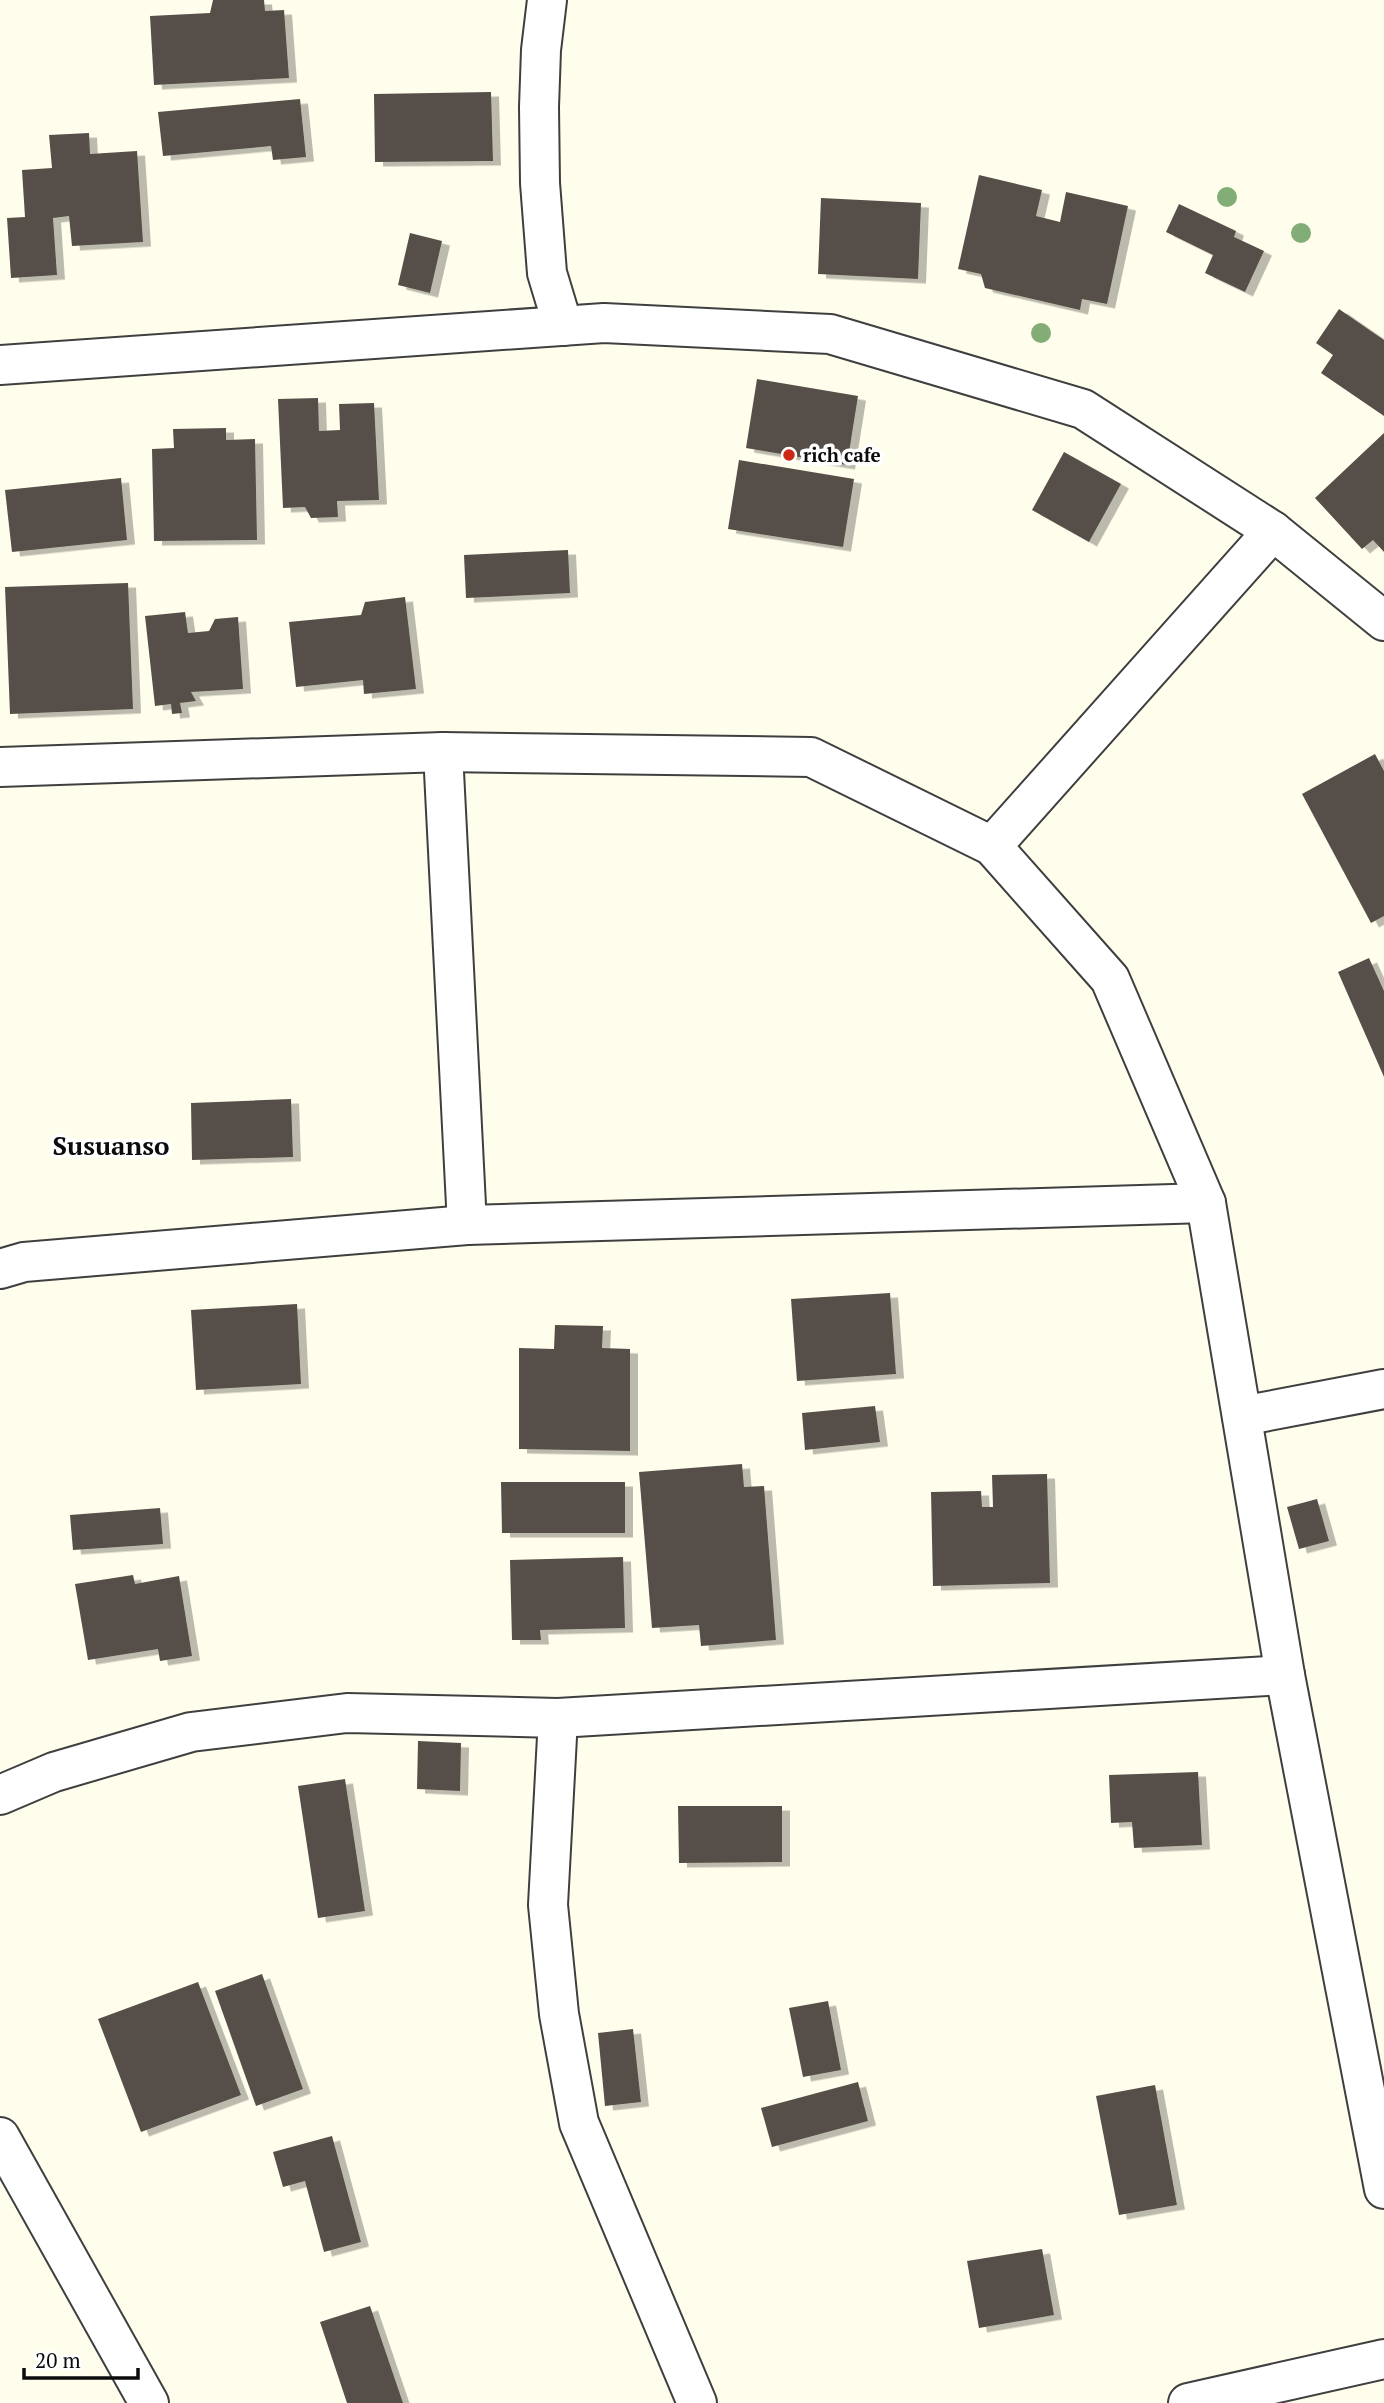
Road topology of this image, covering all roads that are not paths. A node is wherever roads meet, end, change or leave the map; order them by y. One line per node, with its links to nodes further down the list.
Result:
1 (547, 0): 2 (street)
2 (563, 326): 3 (street); 4 (street)
3 (0, 365)
4 (1273, 531): 5 (street); 8 (street)
5 (1384, 621)
6 (443, 752): 7 (street); 8 (street); 10 (street)
7 (0, 767)
8 (992, 846): 9 (street)
9 (1206, 1203): 10 (street); 13 (street)
10 (467, 1225): 11 (street)
11 (0, 1269)
12 (1384, 1389): 13 (street)
13 (1242, 1416): 14 (street)
14 (1285, 1675): 15 (street); 18 (street)
15 (558, 1718): 16 (street); 21 (street)
16 (0, 1795)
17 (0, 2137): 20 (street)
18 (1384, 2189)
19 (1384, 2359): 22 (street)
20 (149, 2403)
21 (697, 2403)
22 (1188, 2403)

